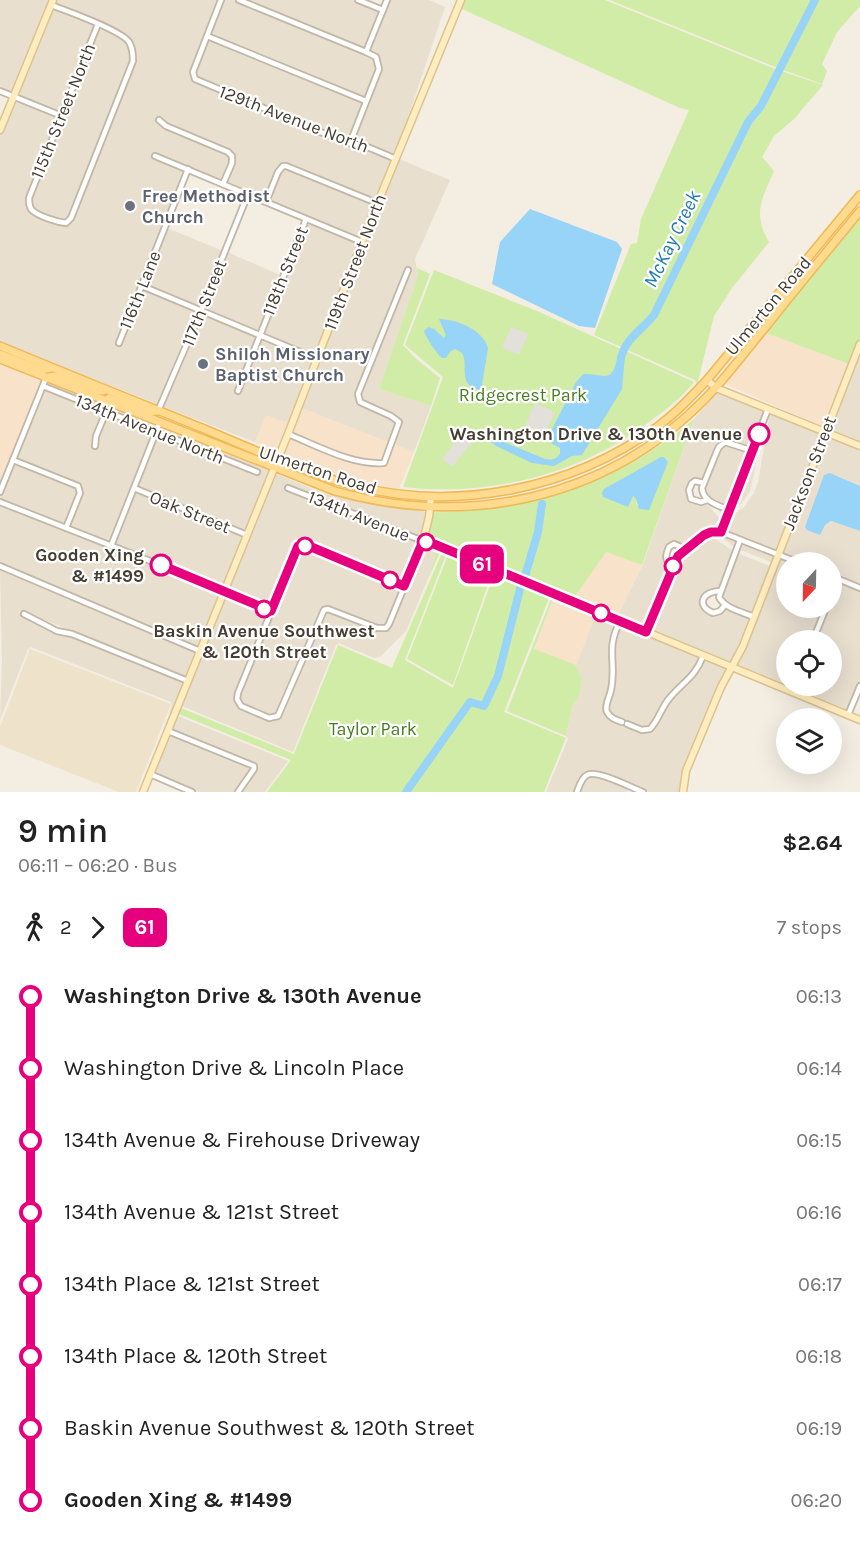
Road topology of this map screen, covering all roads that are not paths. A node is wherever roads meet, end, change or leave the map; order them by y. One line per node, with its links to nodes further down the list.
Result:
1 (221, 0): 9 (street)
2 (239, 0): 10 (street)
3 (358, 0): 7 (street)
4 (387, 0): 7 (street)
5 (461, 0): 19 (street, 119th Street North)
6 (52, 2): 8 (street); 12 (street)
7 (383, 10): 10 (street)
8 (98, 24): 14 (street, 115th Street North); 14 (street, 115th Street North)
9 (207, 36): 13 (street); 17 (street, 129th Avenue North)
10 (366, 52): 13 (street)
11 (0, 91): 12 (street)
12 (14, 96): 14 (street); 16 (street)
13 (366, 101): 17 (street)
14 (62, 116)
15 (159, 120): 21 (street)
16 (0, 130)
17 (350, 143): 19 (street, 129th Avenue North)
18 (155, 156): 20 (street)
19 (396, 159): 25 (street, 119th Street North)
20 (188, 169): 21 (street); 31 (street, 116th Lane)
21 (223, 184): 22 (street)
22 (248, 194): 24 (street); 32 (street, 117th Street)
23 (860, 195): 30 (main road, Ulmerton Road)
24 (266, 202): 25 (street); 27 (street)
25 (377, 203): 28 (street, 119th Street North)
26 (860, 211): 33 (main road, Ulmerton Road)
27 (306, 219): 28 (street); 34 (street, 118th Street)
28 (362, 242): 40 (street, 119th Street North)
29 (408, 270): 55 (street)
30 (797, 273): 33 (main road); 43 (main road, Ulmerton Road)
31 (142, 286): 32 (street); 35 (street, 116th Lane)
32 (201, 311): 34 (street); 50 (street, 117th Street)
33 (767, 325): 45 (main road, Ulmerton Road)
34 (260, 335): 40 (street); 47 (street, 118th Street)
35 (119, 343)
36 (860, 344): 54 (street, Jackson Street)
37 (0, 346): 41 (main road, Ulmerton Road)
38 (0, 354): 41 (main road)
39 (0, 359): 42 (main road, Ulmerton Road)
40 (317, 359): 55 (street, 119th Street North)
41 (52, 368): 46 (main road, Ulmerton Road)
42 (46, 378): 44 (street); 46 (main road); 48 (main road, Ulmerton Road)
43 (707, 380): 45 (street); 67 (main road, Ulmerton Road)
44 (43, 386): 51 (street, 134th Avenue North); 60 (street)
45 (716, 388): 49 (street); 70 (main road, Ulmerton Road)
46 (110, 391): 50 (main road, Ulmerton Road)
47 (238, 391)
48 (94, 397): 50 (main road); 52 (main road, Ulmerton Road)
49 (768, 409): 54 (street); 58 (street)
50 (158, 411): 59 (main road, Ulmerton Road)
51 (106, 412): 53 (street, 134th Avenue North); 56 (street)
52 (160, 422): 53 (street); 61 (main road, Ulmerton Road)
53 (156, 431): 62 (street, 134th Avenue North); 64 (street)
54 (825, 432): 57 (street); 79 (street, Jackson Street)
55 (288, 434): 59 (street, 119th Street North)
56 (95, 446)
57 (860, 446)
58 (753, 451): 63 (street); 71 (street)
59 (277, 459): 61 (street, 119th Street North); 67 (main road, Ulmerton Road)
60 (13, 460): 66 (street); 72 (street)
61 (274, 468): 70 (main road, Ulmerton Road); 74 (street, 119th Street North)
62 (257, 472)
63 (704, 483): 68 (street); 68 (street)
64 (134, 488): 74 (street, Oak Street); 77 (street)
65 (288, 488): 76 (street, 134th Avenue)
66 (0, 492)
67 (431, 497): 70 (street)
68 (707, 500): 71 (street)
69 (0, 502): 72 (street)
70 (430, 508): 76 (street)
71 (729, 510): 73 (street)
72 (66, 528): 77 (street)
73 (721, 532): 75 (street); 78 (street)
74 (246, 535): 88 (street, 119th Street North)
75 (740, 540): 80 (street); 87 (street)
76 (423, 541): 85 (street); 93 (street, 134th Avenue)
77 (111, 546): 88 (street)
78 (686, 549): 83 (street); 83 (street)
79 (779, 552)
80 (776, 554)
81 (776, 560): 92 (street, Jackson Street)
82 (0, 566): 95 (street)
83 (672, 566): 94 (street)
84 (842, 581): 86 (street)
85 (404, 586): 90 (street); 90 (street)
86 (860, 588)
87 (720, 591): 89 (street); 89 (street)
88 (224, 592): 90 (street); 95 (street, 119th Street North)
89 (725, 605): 92 (street)
90 (271, 611)
91 (24, 614): 98 (street)
92 (754, 617): 97 (street, Jackson Street)
93 (621, 621): 94 (street); 96 (street)
94 (646, 632): 96 (street)
95 (200, 651): 98 (street, 119th Street North)
96 (703, 656): 97 (street)
97 (731, 668): 99 (street); 112 (street, Jackson Street)
98 (188, 681): 104 (street, 119th Street North)
99 (776, 683)
100 (860, 686): 102 (street)
101 (809, 696): 102 (street)
102 (848, 715): 103 (street)
103 (860, 720)
104 (168, 731): 105 (street, 119th Street North); 109 (street)
105 (150, 774): 107 (street); 108 (street, 119th Street North)
106 (631, 790): 110 (street); 111 (street)
107 (189, 791)
108 (143, 792)
109 (238, 792)
110 (577, 792)
111 (643, 792)
112 (683, 792)

